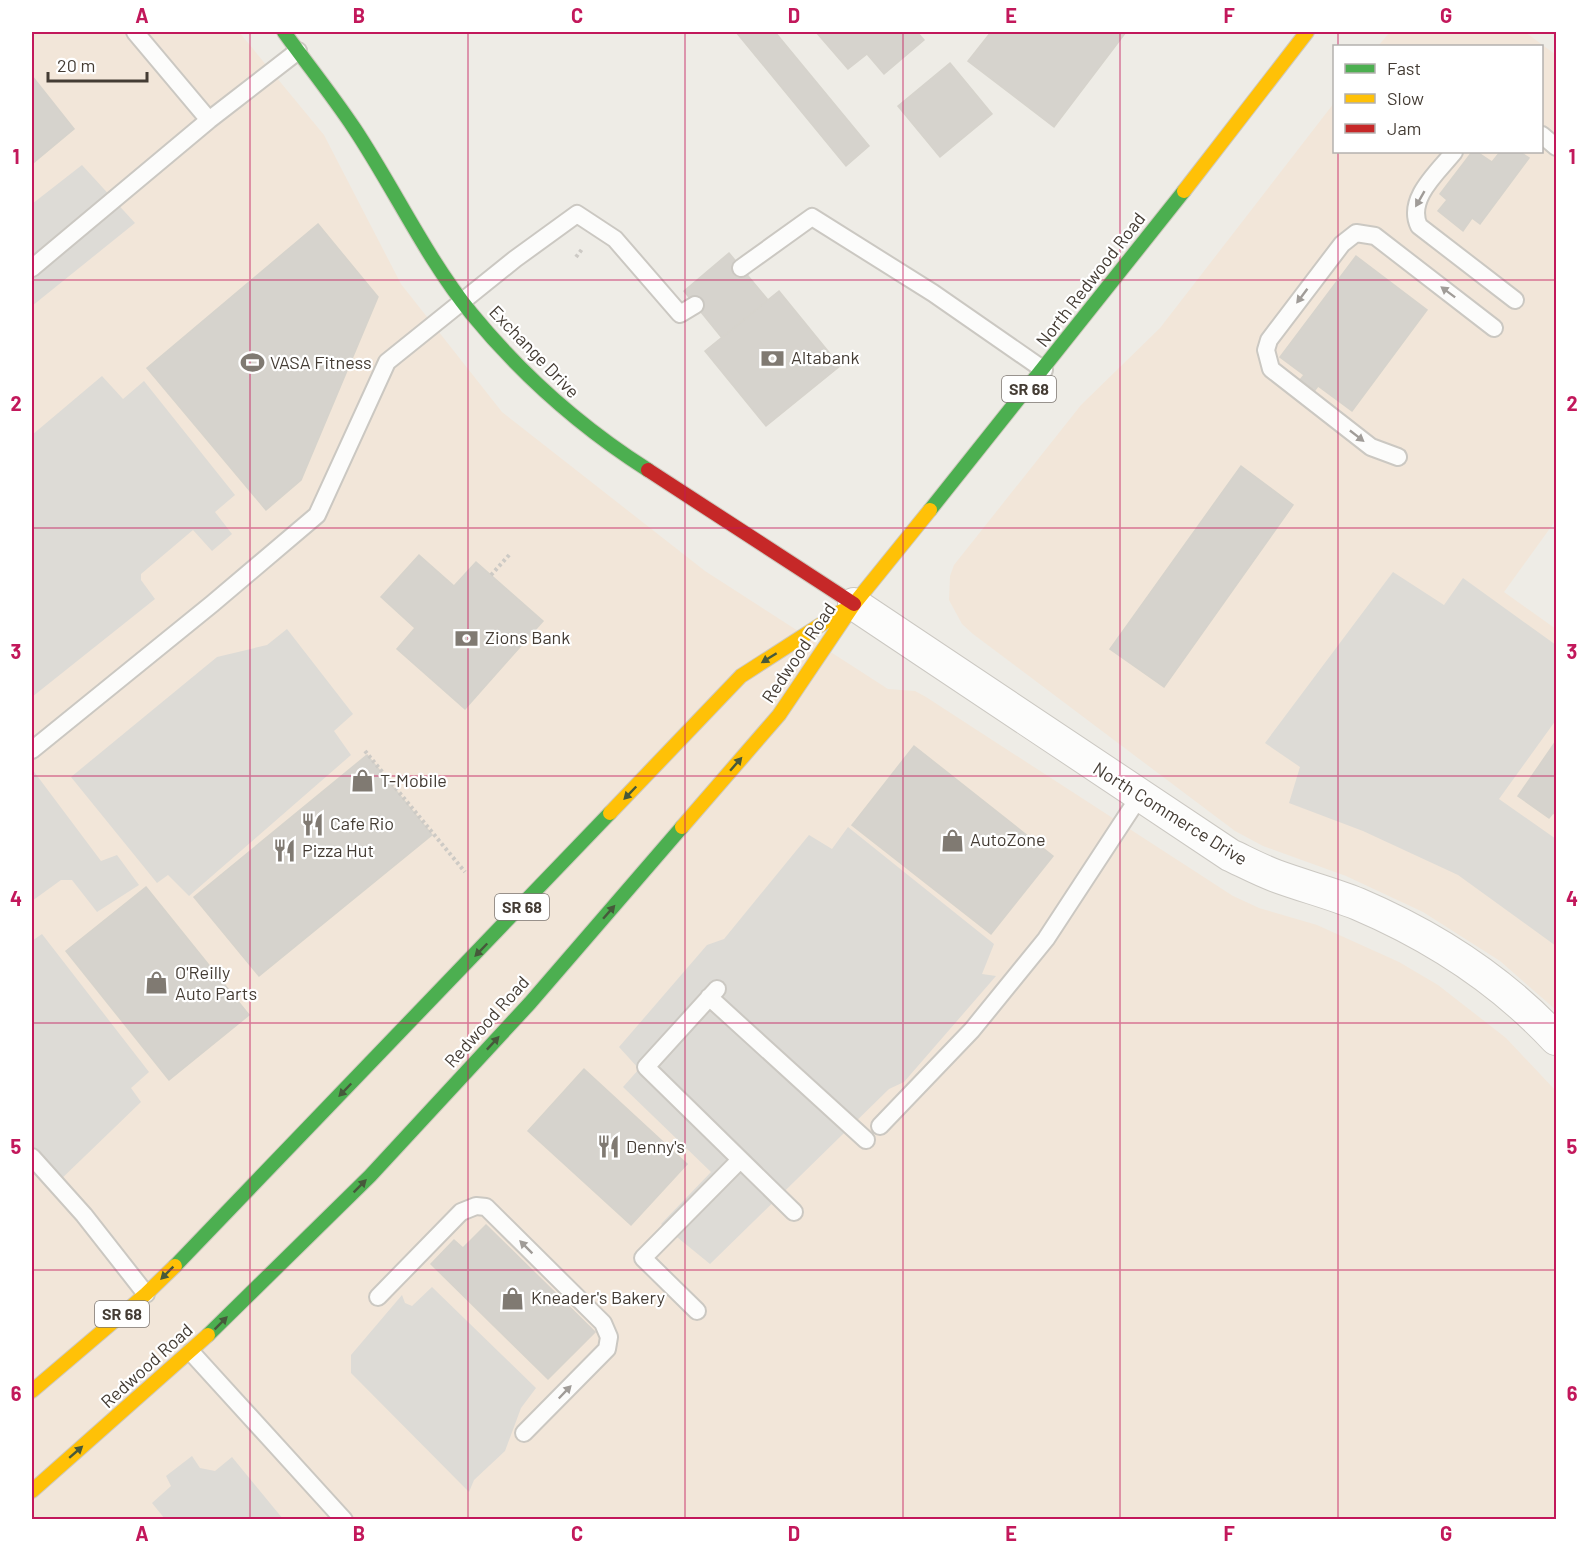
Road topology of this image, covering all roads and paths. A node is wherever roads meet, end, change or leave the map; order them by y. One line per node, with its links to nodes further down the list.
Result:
1 (135, 32): 5 (lane)
2 (284, 32): 4 (main road, Exchange Drive)
3 (1307, 32): 17 (main road, North Redwood Road / SR 68)
4 (298, 51): 5 (lane); 14 (main road, Exchange Drive)
5 (209, 120): 11 (lane)
6 (1543, 136): 7 (lane)
7 (1557, 147)
8 (1453, 153): 13 (lane, one-way to 13)
9 (585, 245): 10 (path)
10 (576, 257)
11 (32, 268)
12 (741, 268): 17 (lane)
13 (1515, 300)
14 (463, 301): 15 (lane); 21 (main road, Exchange Drive); 22 (lane)
15 (695, 305)
16 (1494, 328): 18 (lane, one-way to 18)
17 (1044, 370): 21 (main road, North Redwood Road / SR 68)
18 (1398, 457)
19 (511, 553): 20 (path)
20 (490, 575)
21 (854, 604): 24 (street, North Commerce Drive); 32 (main road, Redwood Road / SR 68, one-way to 32); 35 (main road, Redwood Road / SR 68, one-way to 21)
22 (32, 750)
23 (365, 751): 25 (path)
24 (1139, 797): 26 (street, North Commerce Drive); 27 (lane)
25 (465, 872)
26 (1557, 1039)
27 (880, 1126)
28 (866, 1140): 29 (lane)
29 (740, 1160): 31 (lane); 34 (lane)
30 (34, 1167): 32 (lane)
31 (794, 1212)
32 (146, 1294): 36 (main road, Redwood Road / SR 68)
33 (378, 1298): 37 (lane, one-way to 33)
34 (697, 1311)
35 (191, 1352): 38 (main road, Redwood Road / SR 68, one-way to 35); 39 (lane)
36 (32, 1391)
37 (524, 1433)
38 (32, 1491)
39 (344, 1520)

